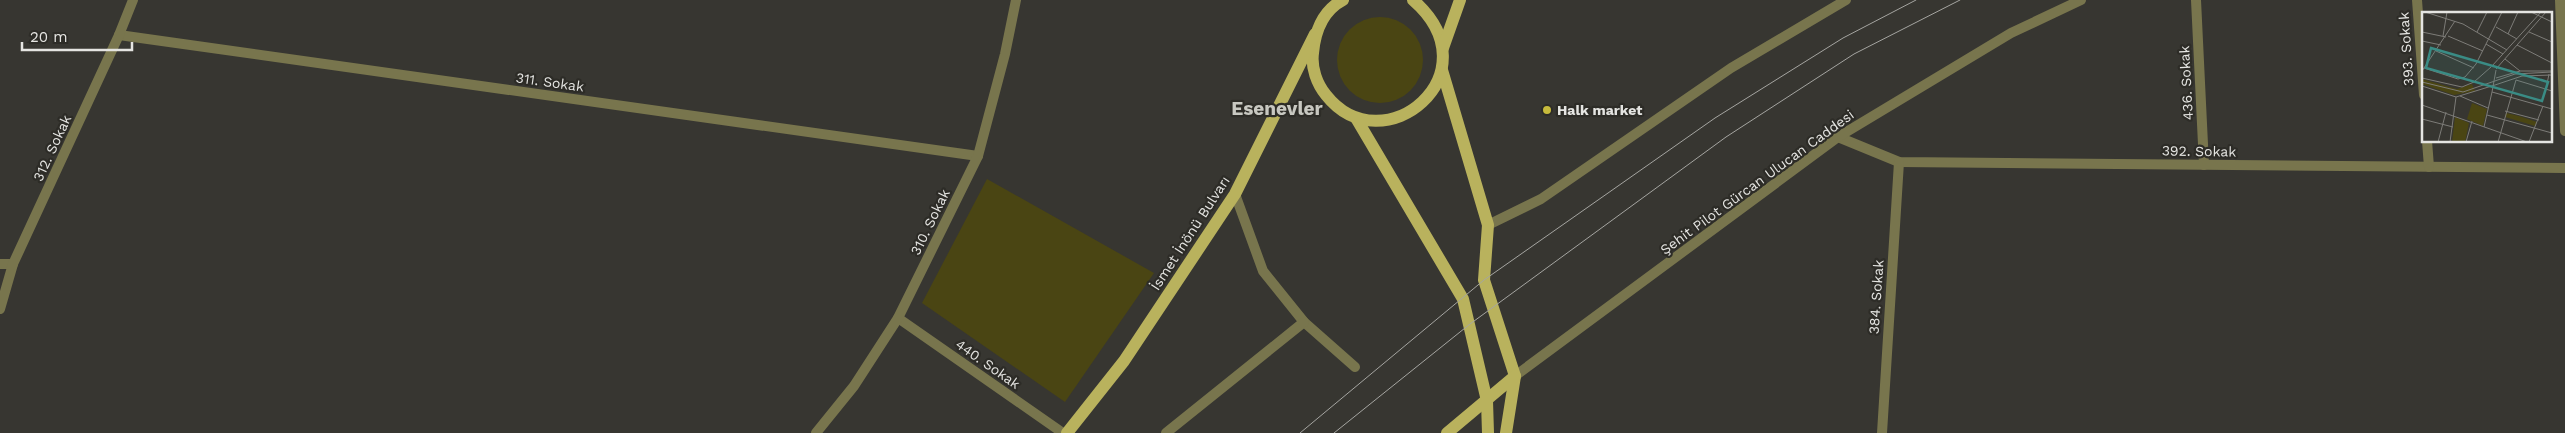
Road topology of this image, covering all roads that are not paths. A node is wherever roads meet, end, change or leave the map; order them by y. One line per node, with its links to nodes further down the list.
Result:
1 (133, 0): 12 (street, 312. Sokak)
2 (1016, 0): 20 (street, 310. Sokak)
3 (1413, 0): 13 (main road)
4 (1460, 0): 13 (main road)
5 (1846, 0): 26 (street)
6 (2081, 0): 18 (street, Şehit Pilot Gürcan Ulucan Caddesi)
7 (2196, 0): 22 (street, 436. Sokak)
8 (2416, 0): 15 (street, 393. Sokak)
9 (2560, 0): 17 (street)
10 (1340, 1): 11 (main road, İsmet İnönü Bulvarı)
11 (1315, 34): 16 (main road); 25 (main road, İsmet İnönü Bulvarı)
12 (120, 35): 20 (street, 311. Sokak); 28 (street, 312. Sokak)
13 (1443, 48): 14 (main road)
14 (1442, 70): 16 (main road); 26 (main road)
15 (2422, 71)
16 (1356, 118): 34 (main road)
17 (2565, 131)
18 (1838, 137): 21 (street, 392. Sokak); 33 (street, Şehit Pilot Gürcan Ulucan Caddesi)
19 (2427, 142): 23 (street)
20 (978, 156): 30 (street, 310. Sokak)
21 (1899, 162): 22 (street, 392. Sokak); 42 (street, 384. Sokak)
22 (2204, 165): 23 (street, 392. Sokak)
23 (2429, 167): 24 (street, 392. Sokak)
24 (2565, 168)
25 (1235, 194): 31 (street); 37 (main road, İsmet İnönü Bulvarı)
26 (1488, 225): 33 (main road)
27 (0, 264): 28 (street)
28 (13, 264): 29 (street, 312. Sokak)
29 (0, 309)
30 (898, 318): 35 (street, 310. Sokak); 36 (street, 440. Sokak)
31 (1304, 322): 32 (street); 38 (street)
32 (1355, 367)
33 (1515, 376): 34 (main road); 41 (main road)
34 (1487, 401): 39 (main road); 40 (main road)
35 (816, 433)
36 (1063, 433)
37 (1067, 433)
38 (1166, 433)
39 (1447, 433)
40 (1488, 433)
41 (1506, 433)
42 (1882, 433)

